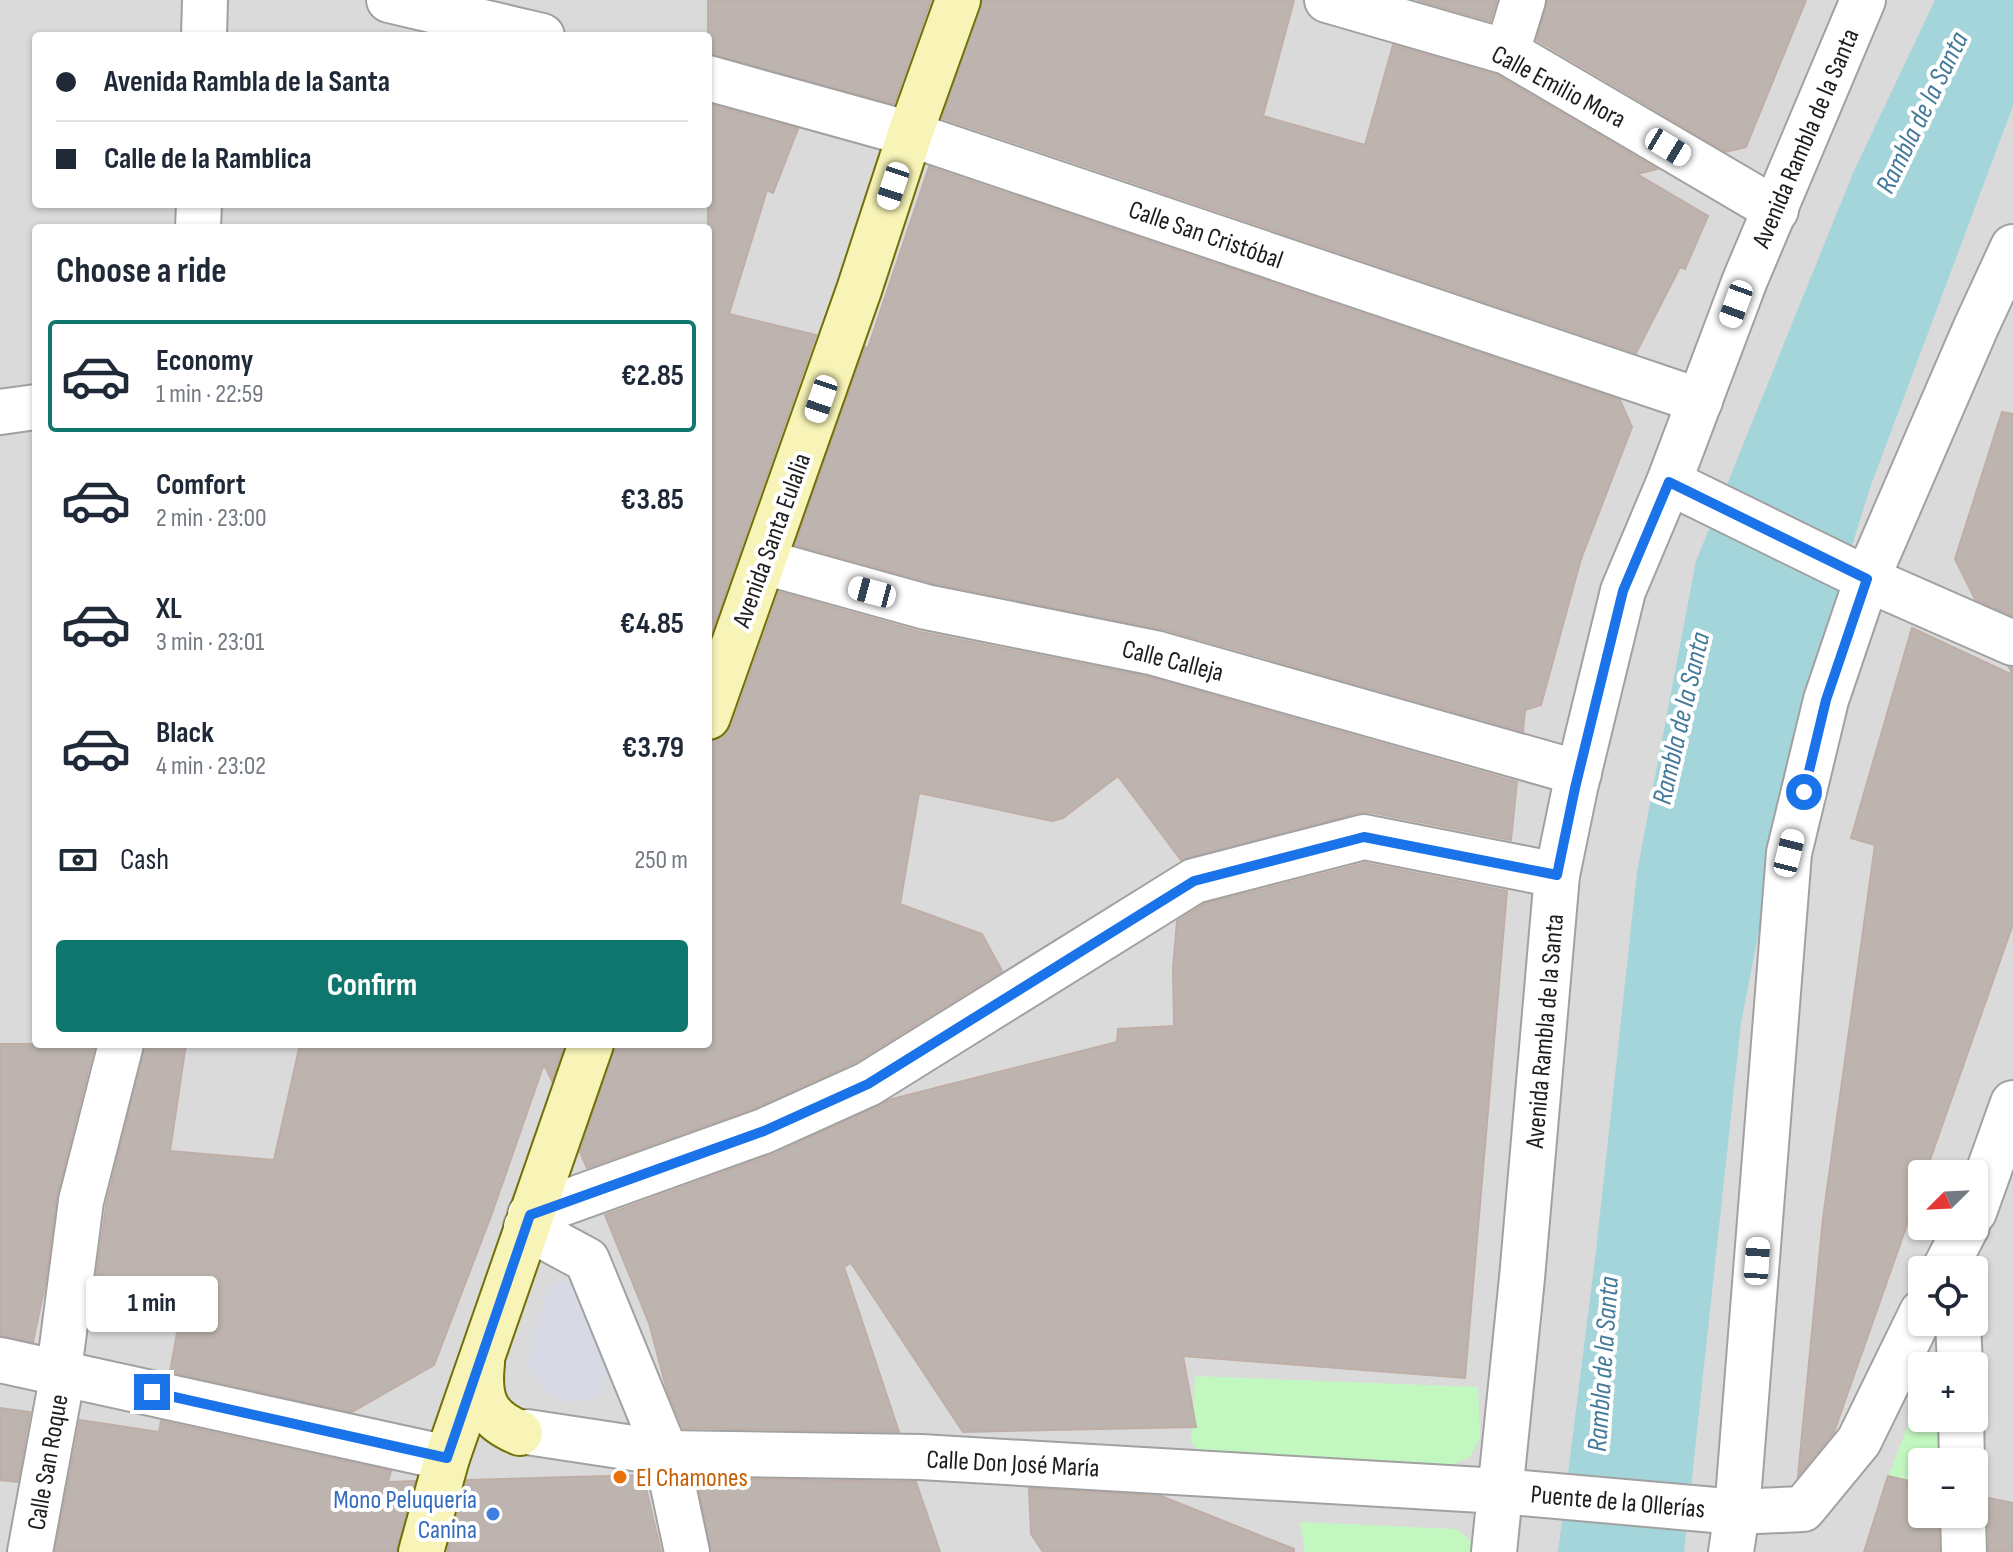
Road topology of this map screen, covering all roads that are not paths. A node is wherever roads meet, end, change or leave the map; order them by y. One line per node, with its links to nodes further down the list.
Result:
1 (205, 0): 7 (street)
2 (389, 0): 8 (street)
3 (958, 0): 11 (street, Avenida Santa Eulalia)
4 (1327, 0): 9 (street, Calle Emilio Mora)
5 (1523, 0): 9 (street)
6 (1863, 0): 12 (street, Avenida Rambla de la Santa)
7 (204, 32)
8 (525, 32)
9 (1507, 52): 12 (street, Calle Emilio Mora)
10 (712, 79): 11 (street, Calle San Cristóbal)
11 (910, 134): 14 (street, Calle San Cristóbal); 18 (street, Avenida Santa Eulalia)
12 (1776, 210): 14 (street, Avenida Rambla de la Santa)
13 (2013, 247): 19 (street)
14 (1700, 401): 17 (street, Avenida Rambla de la Santa)
15 (32, 408): 16 (street)
16 (0, 412)
17 (1669, 482): 19 (street); 22 (street, Avenida Rambla de la Santa)
18 (764, 562): 21 (street, Avenida Santa Eulalia); 22 (street, Calle Calleja)
19 (1867, 579): 20 (street); 38 (street)
20 (2013, 643)
21 (712, 706)
22 (1579, 773): 23 (street, Avenida Rambla de la Santa)
23 (1557, 875): 28 (street); 36 (street, Avenida Rambla de la Santa)
24 (120, 1048): 32 (street, Calle San Roque)
25 (590, 1048): 28 (street)
26 (2013, 1103): 27 (street)
27 (1988, 1185)
28 (528, 1221): 30 (street); 34 (street)
29 (1910, 1336): 38 (street, Puente de la Ollerías)
30 (484, 1346): 33 (street); 35 (street)
31 (0, 1360): 32 (street)
32 (63, 1373): 35 (street); 39 (street, Calle San Roque)
33 (524, 1432): 34 (street, Calle Don José María); 35 (street)
34 (666, 1453): 36 (street, Calle Don José María); 41 (street)
35 (447, 1458): 40 (street)
36 (1499, 1491): 38 (street, Puente de la Ollerías); 42 (street, Avenida Rambla de la Santa)
37 (1963, 1528): 43 (street)
38 (1734, 1532)
39 (30, 1552)
40 (421, 1552)
41 (687, 1552)
42 (1494, 1552)
43 (1964, 1552)

